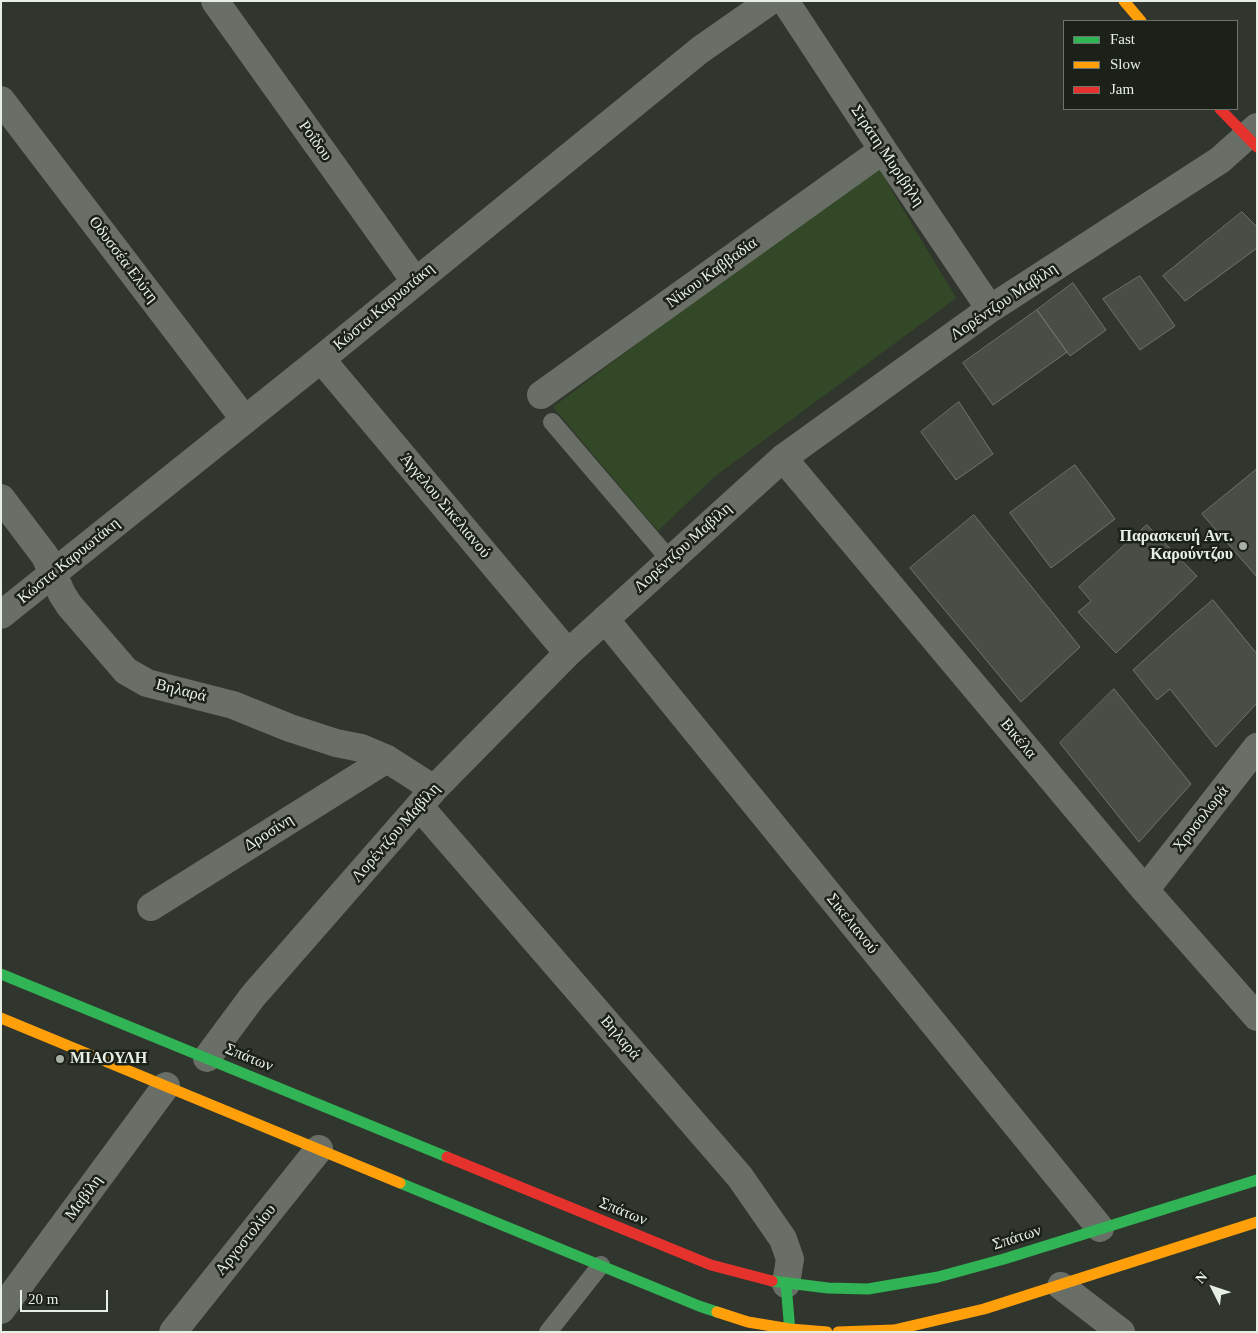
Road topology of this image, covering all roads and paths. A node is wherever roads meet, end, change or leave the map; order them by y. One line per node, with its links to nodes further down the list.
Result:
1 (215, 1): 10 (street, Ροΐδου)
2 (770, 1): 10 (street, Κώστα Καρυωτάκη)
3 (785, 1): 9 (street, Στράτη Μυριβήλη)
4 (1124, 1): 5 (main road)
5 (1141, 20)
6 (1, 100): 14 (street, Οδυσσέα Ελύτη)
7 (1221, 110): 8 (main road)
8 (1253, 137): 11 (street, Λορέντζου Μαβίλη)
9 (883, 150): 11 (street, Στράτη Μυριβήλη); 13 (street, Νίκου Καββαδία)
10 (415, 281): 12 (street, Κώστα Καρυωτάκη)
11 (990, 309): 16 (street, Λορέντζου Μαβίλη)
12 (321, 359): 14 (street, Κώστα Καρυωτάκη); 22 (street, Άγγελου Σικελιανού)
13 (541, 395)
14 (245, 420): 19 (street, Κώστα Καρυωτάκη)
15 (552, 422): 18 (lane)
16 (783, 458): 18 (street, Λορέντζου Μαβίλη); 26 (street, Βικέλα)
17 (1, 498): 19 (street, Βηλαρά)
18 (670, 560): 21 (street, Λορέντζου Μαβίλη)
19 (53, 574): 20 (street, Κώστα Καρυωτάκη); 24 (street, Βηλαρά)
20 (1, 616)
21 (605, 619): 22 (street, Λορέντζου Μαβίλη); 36 (street, Σικελιανού)
22 (568, 653): 25 (street, Λορέντζου Μαβίλη)
23 (1257, 748): 26 (street, Χρυσολωρά)
24 (387, 759): 25 (street, Βηλαρά); 27 (street, Δροσίνη)
25 (427, 798): 31 (street, Λορέντζου Μαβίλη); 38 (street, Βηλαρά)
26 (1145, 890): 29 (street, Βικέλα)
27 (151, 907)
28 (1, 974): 31 (main road, Σπάτων)
29 (1257, 1016)
30 (1, 1018): 32 (main road)
31 (207, 1058): 38 (main road, Σπάτων)
32 (166, 1086): 33 (main road); 40 (street, Μαβίλη)
33 (319, 1149): 37 (main road); 43 (street, Αργοστολίου)
34 (1257, 1180): 36 (main road, Σπάτων)
35 (1257, 1222): 39 (main road)
36 (1100, 1228): 38 (main road, Σπάτων)
37 (601, 1265): 42 (main road); 44 (lane)
38 (786, 1284): 42 (main road)
39 (1061, 1286): 41 (main road); 45 (street)
40 (1, 1310)
41 (832, 1330): 42 (main road)
42 (790, 1331)
43 (173, 1332)
44 (548, 1332)
45 (1121, 1332)

